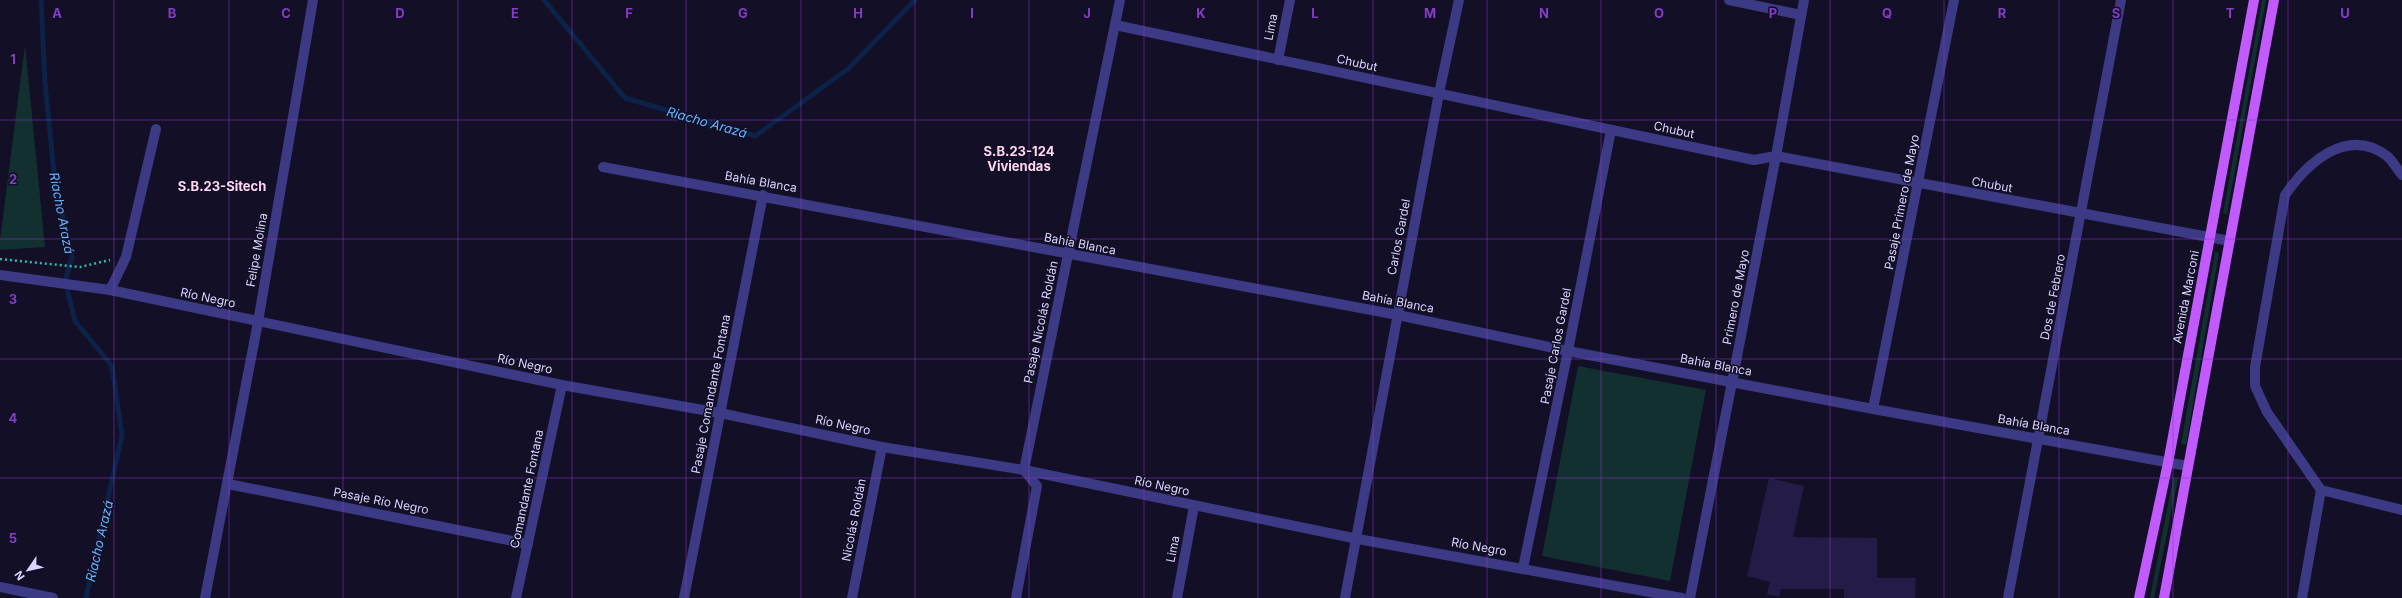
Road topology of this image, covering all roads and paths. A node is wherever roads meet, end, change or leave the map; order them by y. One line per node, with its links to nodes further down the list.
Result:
1 (313, 0): 31 (street, Felipe Molina)
2 (1120, 0): 12 (street, Pasaje Nicolás Roldán)
3 (1290, 0): 13 (street, Lima)
4 (1459, 0): 14 (street, Carlos Gardel)
5 (1729, 0): 11 (street)
6 (1804, 0): 11 (street, Primero de Mayo)
7 (1954, 0): 20 (street, Pasaje Primero de Mayo)
8 (2121, 0): 22 (street, Dos de Febrero)
9 (2254, 0): 23 (main road, Avenida Marconi)
10 (2274, 0): 24 (main road)
11 (1801, 15): 17 (street, Primero de Mayo)
12 (1115, 25): 13 (street, Chubut); 25 (street, Pasaje Nicolás Roldán)
13 (1278, 60): 14 (street, Chubut)
14 (1439, 93): 16 (street, Chubut); 30 (street, Carlos Gardel)
15 (156, 129): 26 (street)
16 (1611, 130): 17 (street, Chubut); 32 (street, Pasaje Carlos Gardel)
17 (1776, 156): 20 (street, Chubut); 33 (street, Primero de Mayo)
18 (603, 167): 21 (street, Bahía Blanca)
19 (2402, 175): 43 (street)
20 (1919, 185): 22 (street, Chubut); 35 (street, Pasaje Primero de Mayo)
21 (763, 195): 25 (street, Bahía Blanca); 36 (street, Pasaje Comandante Fontana)
22 (2082, 214): 23 (street, Chubut); 37 (street, Dos de Febrero)
23 (2210, 238): 24 (street, Chubut); 39 (main road, Avenida Marconi)
24 (2230, 241): 40 (main road)
25 (1068, 255): 30 (street, Bahía Blanca); 41 (street, Pasaje Nicolás Roldán)
26 (126, 257): 27 (path); 29 (street)
27 (0, 259)
28 (0, 275): 29 (street, Río Negro)
29 (110, 290): 31 (street, Río Negro)
30 (1398, 315): 32 (street, Bahía Blanca); 46 (street, Carlos Gardel)
31 (258, 322): 34 (street, Río Negro); 42 (street, Felipe Molina)
32 (1568, 351): 33 (street, Bahía Blanca); 48 (street, Pasaje Carlos Gardel)
33 (1733, 381): 35 (street, Bahía Blanca); 59 (street, Primero de Mayo)
34 (562, 385): 36 (street, Río Negro); 47 (street, Comandante Fontana)
35 (1874, 409): 37 (street, Bahía Blanca)
36 (720, 413): 38 (street, Río Negro); 53 (street, Pasaje Comandante Fontana)
37 (2039, 439): 39 (street, Bahía Blanca); 60 (street, Dos de Febrero)
38 (882, 447): 41 (street, Río Negro); 54 (street, Nicolás Roldán)
39 (2168, 463): 40 (street, Bahía Blanca); 61 (main road, Avenida Marconi)
40 (2188, 466): 62 (main road)
41 (1024, 470): 44 (street, Río Negro); 55 (street)
42 (228, 484): 47 (street, Pasaje Río Negro); 51 (street, Felipe Molina)
43 (2321, 490): 45 (street); 63 (street)
44 (1194, 506): 46 (street, Río Negro); 56 (street, Lima)
45 (2402, 510)
46 (1358, 539): 48 (street, Río Negro); 57 (street, Carlos Gardel)
47 (528, 544): 52 (street, Comandante Fontana)
48 (1523, 568): 58 (street, Río Negro)
49 (0, 588): 50 (street)
50 (53, 598)
51 (205, 598)
52 (516, 598)
53 (684, 598)
54 (852, 598)
55 (1016, 598)
56 (1177, 598)
57 (1346, 598)
58 (1682, 598)
59 (1690, 598)
60 (2008, 598)
61 (2139, 598)
62 (2164, 598)
63 (2302, 598)

